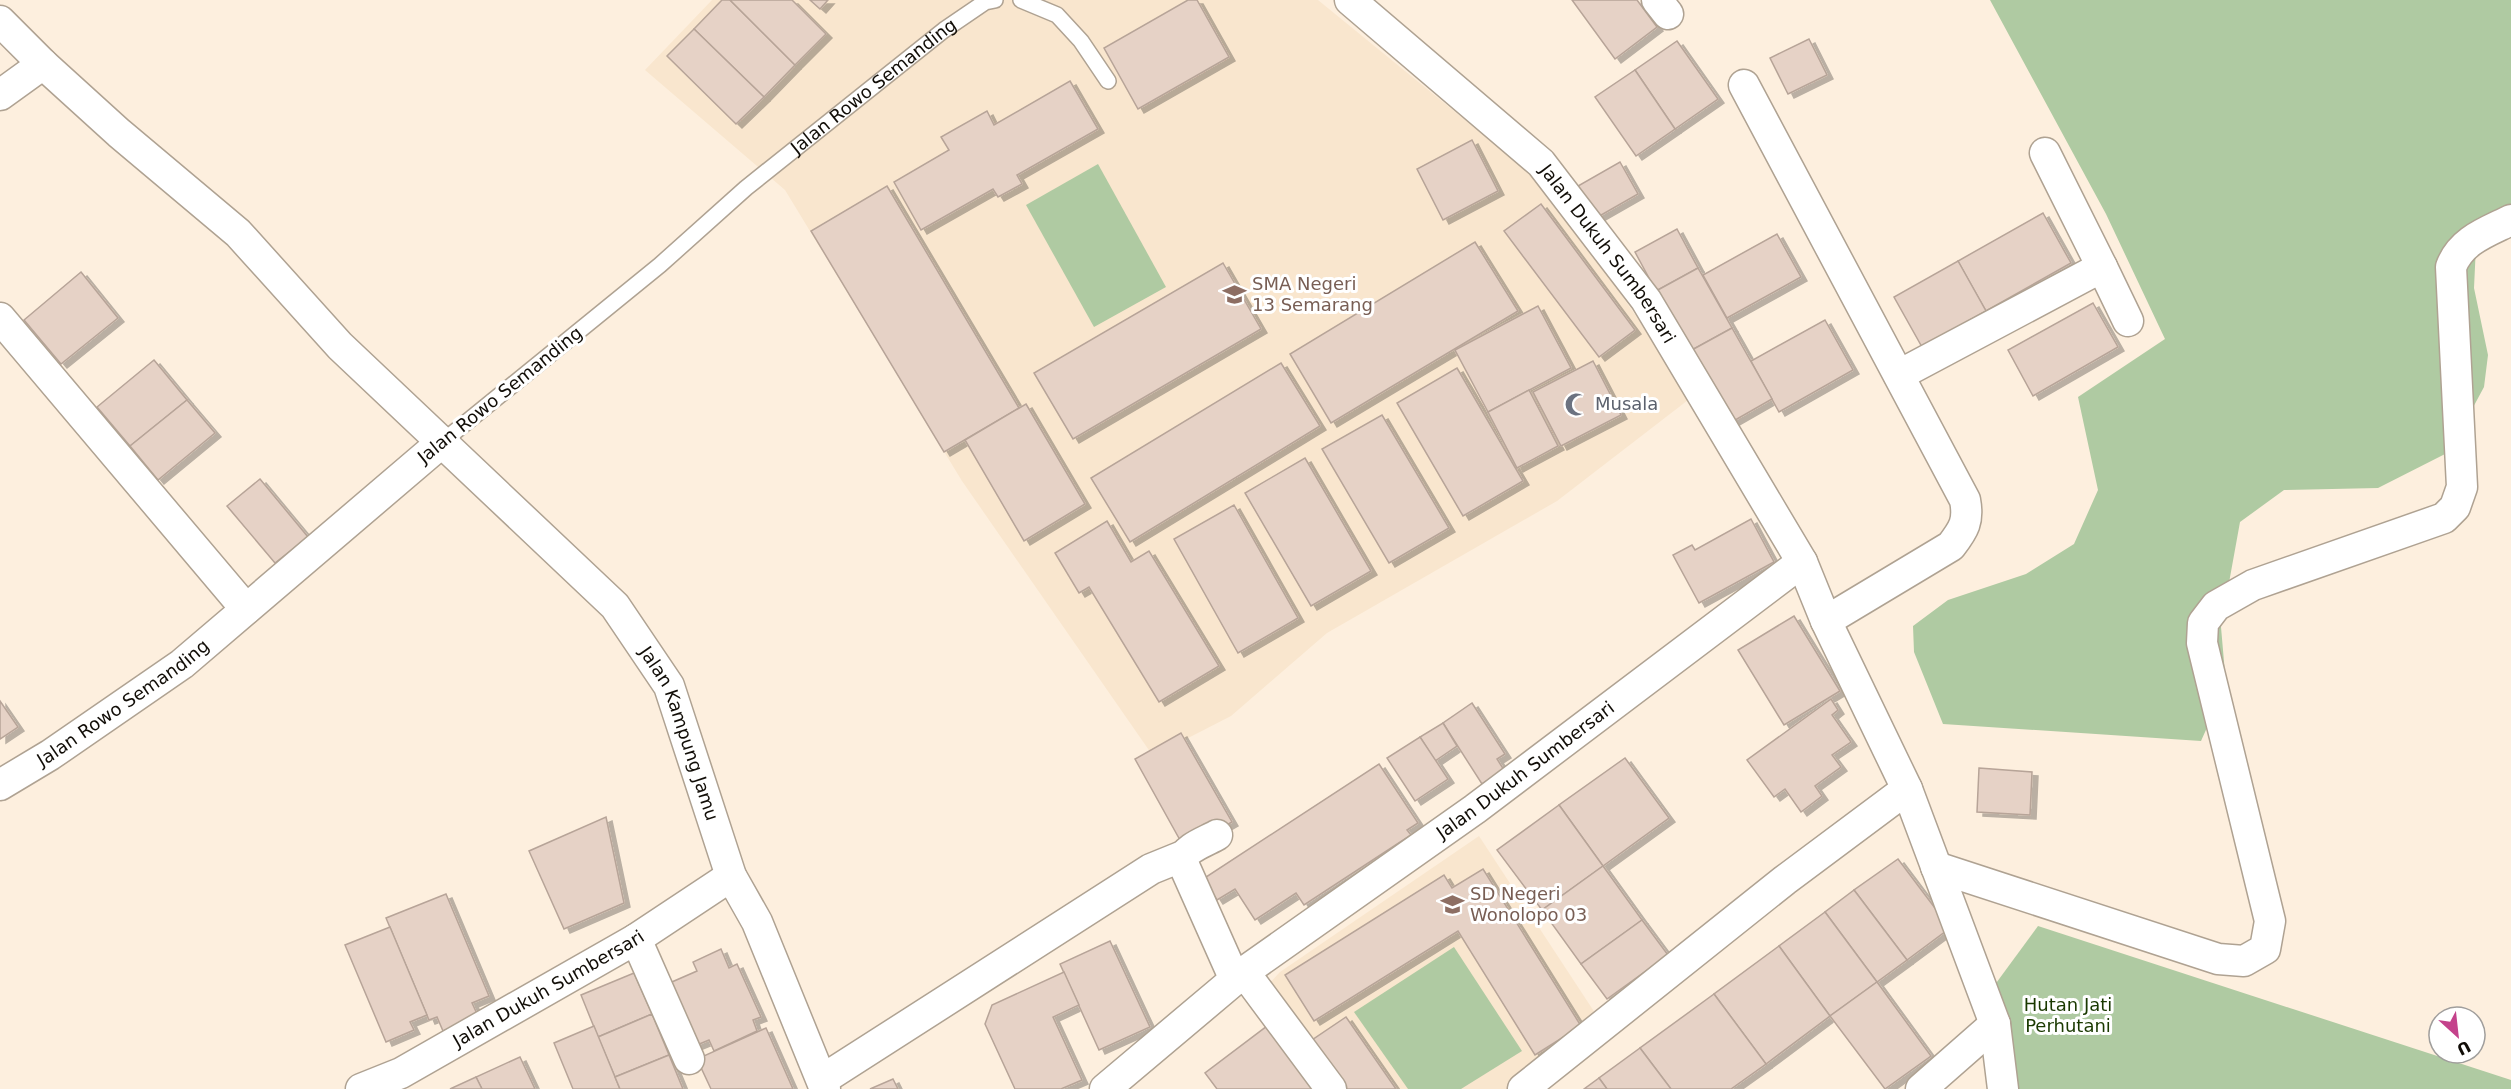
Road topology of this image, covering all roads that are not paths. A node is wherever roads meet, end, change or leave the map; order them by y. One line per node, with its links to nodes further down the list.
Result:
1 (995, 0): 15 (lane, Jalan Rowo Semanding)
2 (1021, 0): 6 (lane)
3 (1350, 0): 16 (street, Jalan Dukuh Sumbersari)
4 (0, 21): 5 (street, Jalan Kampung Jamu)
5 (43, 64): 8 (street); 15 (street, Jalan Kampung Jamu)
6 (1108, 81)
7 (1744, 85): 14 (street)
8 (0, 95)
9 (2045, 153): 11 (street)
10 (2511, 220): 23 (street)
11 (2102, 267): 13 (street); 14 (street)
12 (0, 318): 17 (street)
13 (2128, 321)
14 (1899, 375): 18 (street)
15 (441, 443): 17 (street, Jalan Rowo Semanding); 24 (street, Jalan Kampung Jamu)
16 (1802, 562): 18 (street, Jalan Dukuh Sumbersari); 26 (street, Jalan Dukuh Sumbersari)
17 (246, 609): 19 (street, Jalan Rowo Semanding)
18 (1826, 621): 20 (street, Jalan Dukuh Sumbersari)
19 (0, 786)
20 (1907, 789): 23 (street, Jalan Dukuh Sumbersari); 34 (street)
21 (1217, 835): 22 (street)
22 (1168, 862): 26 (street); 30 (street)
23 (1936, 867): 27 (street, Jalan Dukuh Sumbersari)
24 (731, 876): 25 (street, Jalan Dukuh Sumbersari); 30 (street, Jalan Kampung Jamu)
25 (636, 939): 28 (street); 29 (street, Jalan Dukuh Sumbersari)
26 (1239, 976): 32 (street, Jalan Dukuh Sumbersari); 33 (street)
27 (1995, 1024): 35 (street); 36 (street, Jalan Dukuh Sumbersari)
28 (689, 1059)
29 (406, 1081): 31 (street, Jalan Dukuh Sumbersari)
30 (824, 1085)
31 (361, 1089)
32 (1105, 1089)
33 (1331, 1089)
34 (1524, 1089)
35 (1921, 1089)
36 (2003, 1089)

